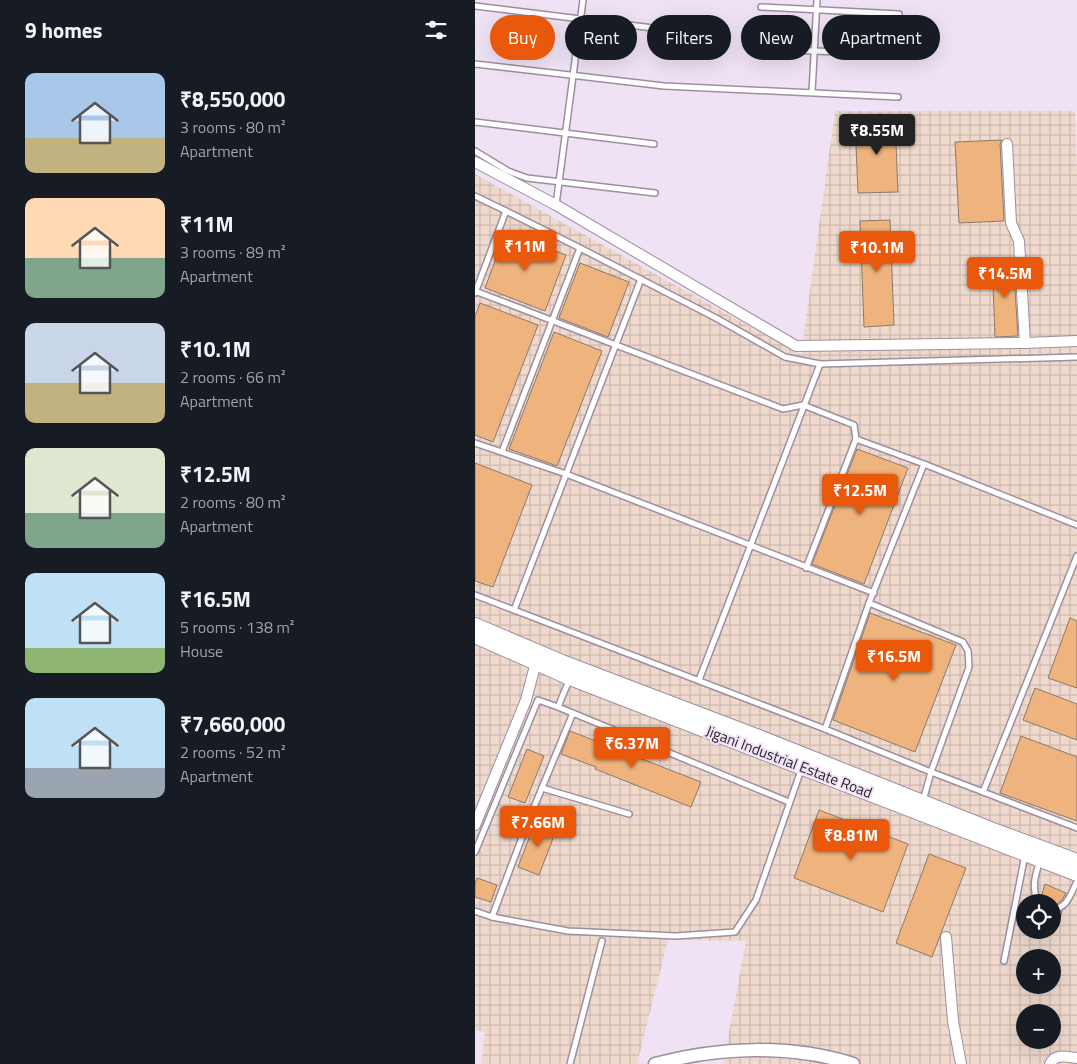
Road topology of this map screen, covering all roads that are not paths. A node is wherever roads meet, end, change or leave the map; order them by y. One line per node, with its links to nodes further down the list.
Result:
1 (583, 0): 7 (lane)
2 (817, 0): 5 (lane)
3 (475, 6): 8 (lane)
4 (761, 7): 5 (lane)
5 (816, 10): 6 (lane); 9 (lane)
6 (899, 14)
7 (581, 15)
8 (565, 17)
9 (814, 51): 10 (lane); 14 (lane)
10 (822, 51)
11 (575, 60): 13 (lane)
12 (475, 64): 13 (lane)
13 (573, 76): 14 (lane); 17 (lane)
14 (811, 92): 15 (lane)
15 (899, 97)
16 (475, 122): 17 (lane)
17 (566, 133): 18 (lane); 22 (lane)
18 (654, 144)
19 (1007, 144): 32 (street)
20 (475, 151): 22 (lane)
21 (475, 162): 25 (street)
22 (559, 183): 23 (lane); 25 (lane)
23 (655, 193)
24 (475, 196): 26 (lane)
25 (556, 205): 32 (street)
26 (506, 211): 27 (lane); 29 (lane)
27 (581, 248): 28 (lane); 30 (lane)
28 (641, 279): 33 (lane); 35 (lane)
29 (475, 292): 30 (lane)
30 (553, 322): 33 (lane); 39 (lane)
31 (1077, 341): 32 (street)
32 (1025, 343)
33 (615, 346): 36 (lane); 41 (lane)
34 (1077, 357): 35 (lane)
35 (820, 364): 36 (lane)
36 (803, 406): 37 (lane); 43 (lane)
37 (856, 439): 40 (lane); 45 (lane)
38 (475, 443): 39 (lane)
39 (502, 452): 41 (lane)
40 (924, 464): 42 (lane); 46 (lane)
41 (566, 474): 43 (lane); 49 (lane)
42 (1077, 525)
43 (751, 546): 45 (lane); 54 (lane)
44 (1077, 556): 61 (lane)
45 (806, 568): 46 (lane)
46 (874, 593): 48 (lane)
47 (475, 595): 49 (lane)
48 (869, 603): 57 (lane); 59 (lane)
49 (514, 610): 54 (lane)
50 (475, 625): 63 (main road, Jigani Industrial Estate Road)
51 (475, 636): 52 (main road, Jigani Industrial Estate Road)
52 (536, 662): 53 (main road, Jigani Industrial Estate Road); 65 (street)
53 (570, 678): 55 (lane); 58 (main road, Jigani Industrial Estate Road)
54 (699, 680): 57 (lane)
55 (558, 707): 56 (lane); 67 (lane)
56 (573, 713): 60 (lane); 62 (lane)
57 (825, 729): 59 (lane)
58 (802, 767): 62 (lane); 68 (main road, Jigani Industrial Estate Road)
59 (931, 772): 61 (lane); 63 (lane)
60 (542, 788): 64 (lane); 76 (lane)
61 (983, 792): 66 (lane)
62 (789, 802): 76 (lane)
63 (923, 802): 70 (main road, Jigani Industrial Estate Road)
64 (629, 814)
65 (475, 825)
66 (1077, 828)
67 (475, 852)
68 (1025, 854): 69 (main road, Jigani Industrial Estate Road); 79 (lane)
69 (1040, 860): 71 (main road, Jigani Industrial Estate Road); 73 (lane)
70 (1077, 861)
71 (1077, 874)
72 (1077, 882): 74 (lane)
73 (1035, 894)
74 (1061, 907)
75 (475, 911): 76 (lane)
76 (492, 917)
77 (946, 937): 85 (street)
78 (602, 941): 82 (lane)
79 (1004, 961)
80 (1077, 1058): 86 (street)
81 (670, 1062): 83 (street); 84 (street)
82 (570, 1064)
83 (655, 1064)
84 (853, 1064)
85 (961, 1064)
86 (1050, 1064)

